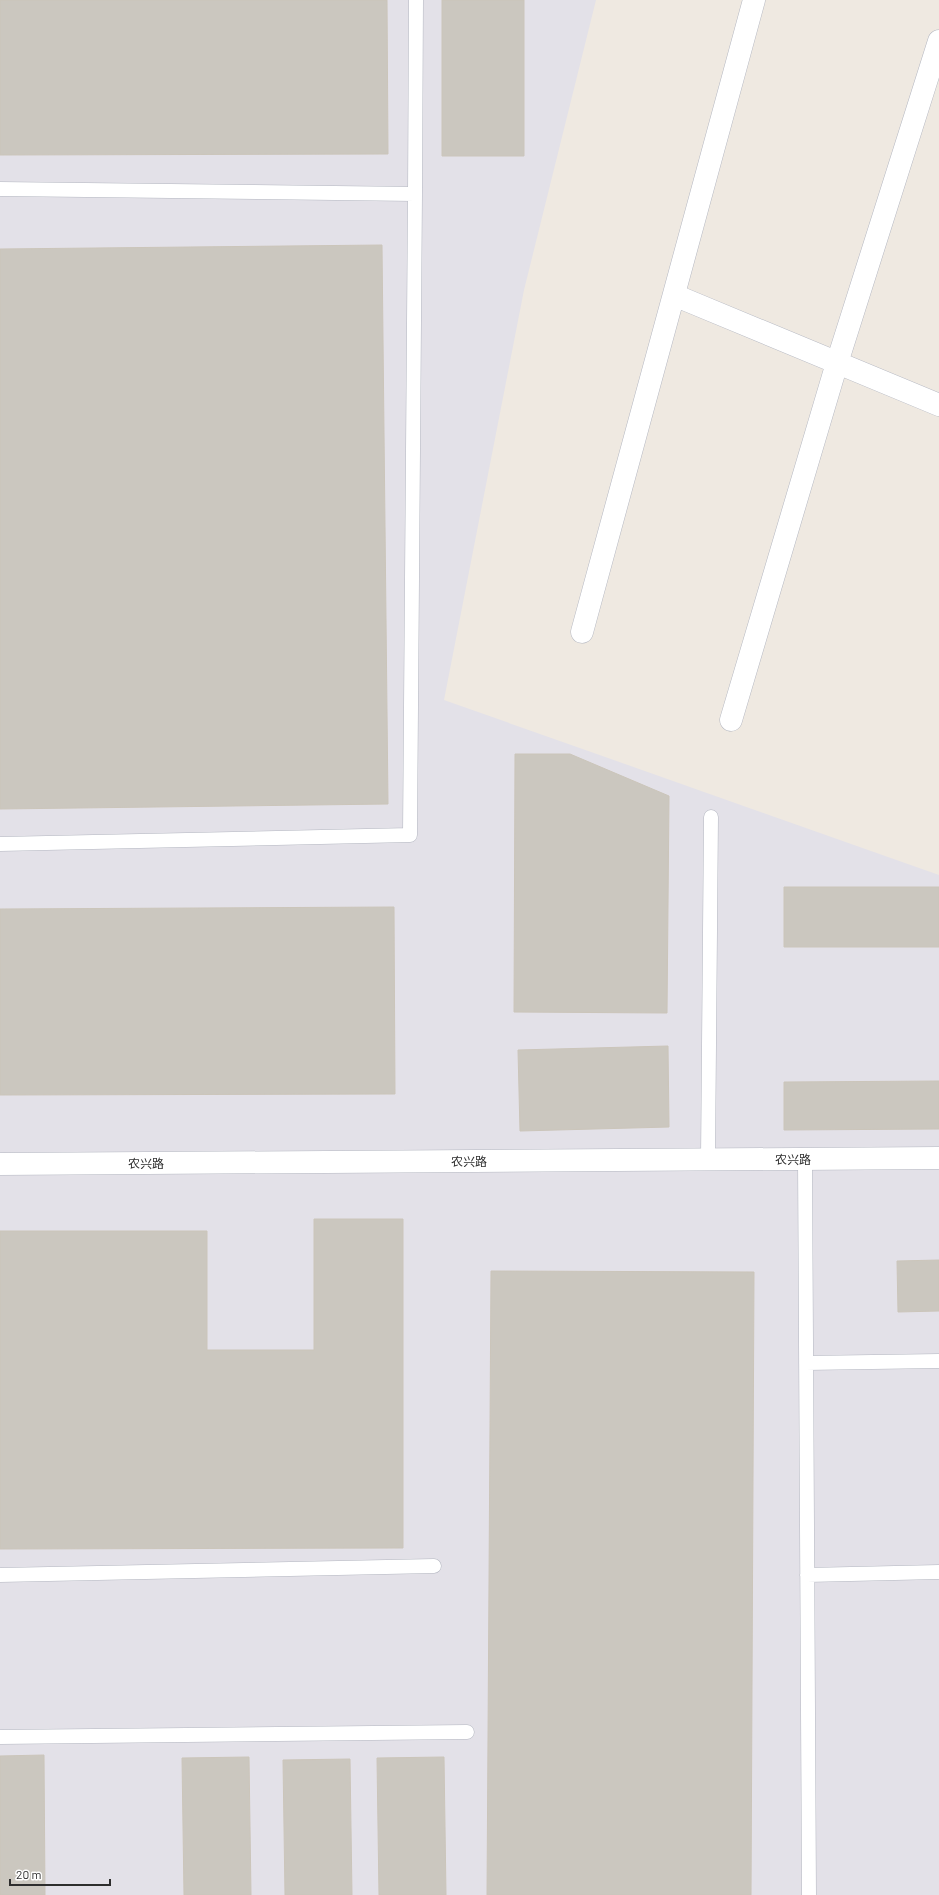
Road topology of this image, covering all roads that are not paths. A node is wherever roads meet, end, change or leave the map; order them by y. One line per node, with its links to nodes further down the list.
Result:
1 (416, 0): 5 (lane)
2 (754, 0): 6 (street)
3 (939, 41): 7 (street)
4 (0, 188): 5 (lane)
5 (415, 194): 12 (lane)
6 (674, 295): 7 (street); 9 (street)
7 (837, 363): 8 (street); 10 (street)
8 (939, 405)
9 (582, 632)
10 (731, 720)
11 (711, 817): 14 (lane)
12 (0, 844)
13 (939, 1158): 15 (street, 农兴路)
14 (708, 1159): 15 (street, 农兴路); 16 (street, 农兴路)
15 (805, 1159): 18 (lane)
16 (0, 1164)
17 (939, 1361): 18 (lane)
18 (806, 1363): 22 (lane)
19 (434, 1566): 21 (lane)
20 (939, 1572): 22 (lane)
21 (0, 1575)
22 (808, 1575): 25 (lane)
23 (467, 1732): 24 (lane)
24 (0, 1738)
25 (809, 1895)

